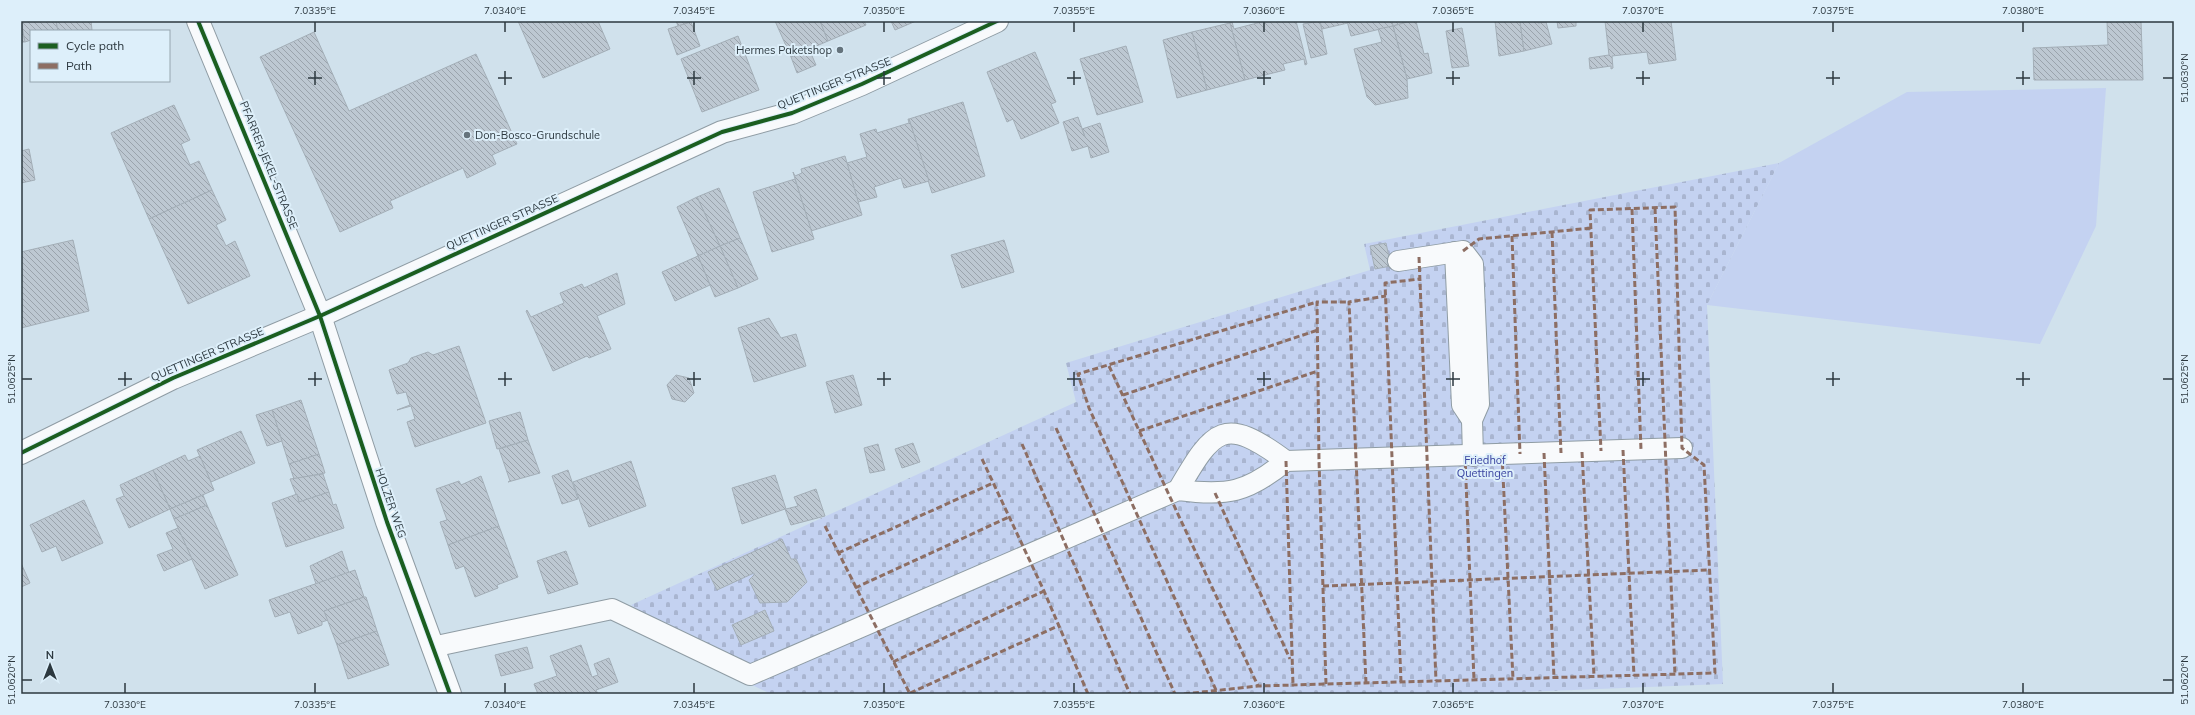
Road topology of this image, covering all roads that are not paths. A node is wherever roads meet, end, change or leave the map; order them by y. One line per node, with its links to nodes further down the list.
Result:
1 (198, 21): 4 (street, PFARRER-JEKEL-STRASSE)
2 (996, 21): 4 (street, QUETTINGER STRASSE)
3 (1398, 261): 7 (lane)
4 (320, 316): 6 (street, QUETTINGER STRASSE); 10 (street, HOLZER WEG)
5 (1682, 448): 7 (lane)
6 (21, 453)
7 (1473, 456): 8 (lane)
8 (1286, 461): 9 (lane); 9 (lane)
9 (1178, 490): 10 (lane)
10 (432, 647): 11 (street, HOLZER WEG)
11 (450, 694)

